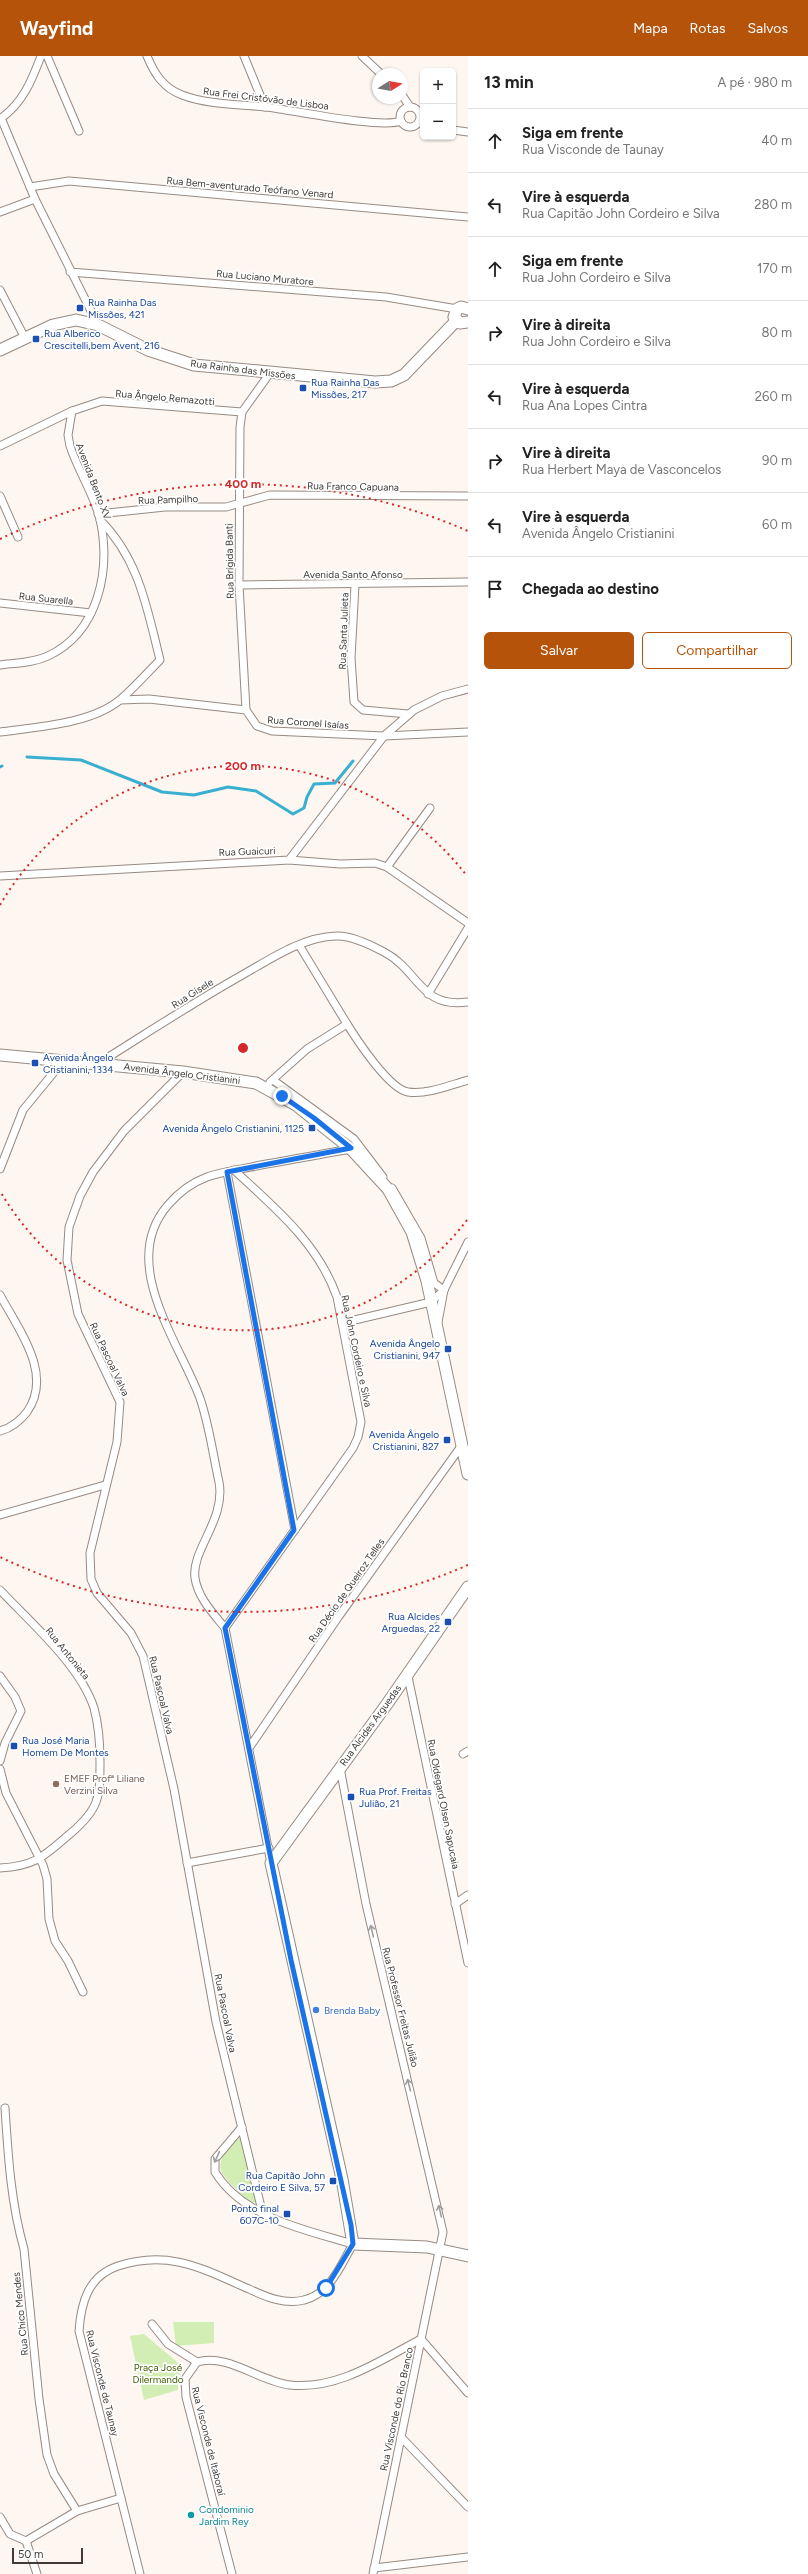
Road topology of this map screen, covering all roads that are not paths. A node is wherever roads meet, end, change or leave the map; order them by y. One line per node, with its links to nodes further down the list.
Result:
1 (42, 56): 10 (street)
2 (48, 56): 14 (street)
3 (146, 56): 8 (street, Rua Frei Cristóvão de Lisboa)
4 (244, 56): 8 (street)
5 (362, 56): 6 (street)
6 (375, 68)
7 (408, 104): 9 (street)
8 (265, 107): 12 (street, Rua Frei Cristóvão de Lisboa)
9 (410, 107): 11 (street); 12 (street)
10 (1, 118): 17 (street)
11 (420, 118)
12 (401, 121): 13 (street)
13 (420, 122)
14 (79, 130)
15 (456, 130): 16 (street)
16 (468, 132)
17 (30, 187): 18 (street); 20 (street, Rua Bem-aventurado Teófano Venard)
18 (35, 200): 19 (street); 21 (street)
19 (0, 212)
20 (468, 217)
21 (70, 272): 23 (street, Rua Luciano Muratore); 26 (street)
22 (0, 290): 27 (street)
23 (465, 308): 24 (street)
24 (456, 321): 25 (street); 29 (street, Rua Rainha das Missões)
25 (468, 322)
26 (98, 325): 27 (street, Rua Rainha das Missões); 29 (street, Rua Rainha das Missões)
27 (25, 338): 28 (street, Rua Rainha das Missões)
28 (0, 350)
29 (270, 373): 31 (street)
30 (72, 411): 31 (street, Rua Ângelo Remazotti); 32 (street, Rua Ângelo Remazotti); 36 (street, Avenida Bento XV)
31 (242, 412): 35 (street, Rua Brígida Banti)
32 (0, 446)
33 (0, 496): 37 (street)
34 (468, 496): 35 (street, Rua Franco Capuana)
35 (239, 505): 36 (street, Rua Pampilho); 39 (street, Rua Brígida Banti)
36 (99, 517): 42 (street, Avenida Bento XV); 45 (street)
37 (18, 537)
38 (468, 582): 40 (street, Avenida Santo Afonso)
39 (238, 585): 40 (street, Avenida Santo Afonso); 46 (street, Rua Brígida Banti)
40 (355, 585): 47 (street, Rua Santa Julieta)
41 (0, 603): 42 (street, Rua Suarella)
42 (91, 613): 43 (street, Avenida Bento XV)
43 (0, 665)
44 (468, 688): 47 (street, Rua Guaicuri)
45 (120, 700): 46 (street); 48 (street)
46 (246, 710): 50 (street, Rua Coronel Isaías)
47 (408, 714): 50 (street, Rua Guaicuri)
48 (0, 732)
49 (468, 732): 50 (street, Rua Coronel Isaías)
50 (384, 736): 52 (street, Rua Guaicuri)
51 (430, 808): 53 (street)
52 (289, 860): 53 (street); 54 (street, Rua Guaicuri)
53 (386, 867): 55 (street)
54 (0, 876)
55 (468, 923)
56 (468, 928): 58 (street)
57 (300, 945): 58 (street, Rua Gisele); 60 (street); 63 (street, Rua Gisele)
58 (428, 994): 59 (street, Rua Gisele)
59 (468, 1002)
60 (347, 1024): 65 (street); 66 (street)
61 (0, 1055): 62 (street, Avenida Ângelo Cristianini)
62 (64, 1060): 63 (street, Avenida Ângelo Cristianini); 68 (street)
63 (99, 1063): 64 (street, Avenida Ângelo Cristianini)
64 (183, 1072): 66 (street, Avenida Ângelo Cristianini); 79 (street, Rua Pascoal Valva)
65 (468, 1080)
66 (269, 1083): 67 (street, Avenida Ângelo Cristianini); 71 (street)
67 (351, 1148): 69 (street); 73 (street, Avenida Ângelo Cristianini)
68 (0, 1169)
69 (231, 1171): 74 (street, Rua John Cordeiro e Silva); 81 (street); 84 (street)
70 (468, 1242): 71 (street)
71 (444, 1290): 73 (street); 75 (street)
72 (0, 1296): 76 (street)
73 (431, 1302): 74 (street); 75 (street, Avenida Ângelo Cristianini)
74 (342, 1323): 81 (street, Rua John Cordeiro e Silva)
75 (436, 1328): 77 (street, Avenida Ângelo Cristianini)
76 (0, 1431)
77 (462, 1445): 78 (street, Avenida Ângelo Cristianini); 88 (street, Rua Décio de Queiroz Telles)
78 (467, 1469)
79 (105, 1485): 80 (street); 96 (street, Rua Pascoal Valva)
80 (0, 1515)
81 (294, 1530): 84 (street, Rua John Cordeiro e Silva)
82 (468, 1587): 85 (street, Rua Alcides Arguedas)
83 (0, 1590): 94 (street, Rua Antonieta)
84 (225, 1628): 88 (street)
85 (407, 1672): 90 (street, Rua Alcides Arguedas); 99 (street, Rua Oldegard Olsen Sapucaia)
86 (0, 1676): 87 (street)
87 (2, 1740): 89 (street)
88 (250, 1748): 93 (street)
89 (0, 1761)
90 (340, 1767): 95 (street, Rua Alcides Arguedas); 106 (street, Rua Professor Freitas Julião, one-way to 90)
91 (0, 1769): 92 (street)
92 (3, 1792): 94 (street)
93 (269, 1848): 95 (street); 96 (street)
94 (40, 1859): 97 (street, Rua Antonieta); 101 (street)
95 (271, 1862): 105 (street)
96 (188, 1863): 103 (street, Rua Pascoal Valva)
97 (0, 1868)
98 (468, 1895): 99 (street)
99 (455, 1904): 100 (street, Rua Oldegard Olsen Sapucaia)
100 (468, 1963)
101 (83, 1992)
102 (5, 2108): 115 (street, Rua Chico Mendes)
103 (242, 2127): 104 (street, Rua Pascoal Valva); 104 (street, one-way to 104)
104 (263, 2215): 105 (street)
105 (353, 2244): 106 (street); 113 (street, Rua Visconde de Taunay)
106 (440, 2249): 107 (street); 109 (street, Rua Visconde do Rio Branco)
107 (468, 2256)
108 (152, 2324): 110 (street)
109 (421, 2339): 110 (street); 111 (street); 112 (street, Rua Visconde do Rio Branco)
110 (197, 2362): 122 (street, Rua Visconde de Itaboraí)
111 (468, 2393)
112 (401, 2437): 114 (street); 119 (street, Rua Visconde do Rio Branco)
113 (121, 2498): 115 (street); 121 (street, Rua Visconde de Taunay)
114 (468, 2507)
115 (77, 2511): 117 (street)
116 (0, 2518): 117 (street)
117 (26, 2541): 120 (street)
118 (468, 2557): 119 (street)
119 (374, 2571)
120 (37, 2574)
121 (140, 2574)
122 (232, 2574)

